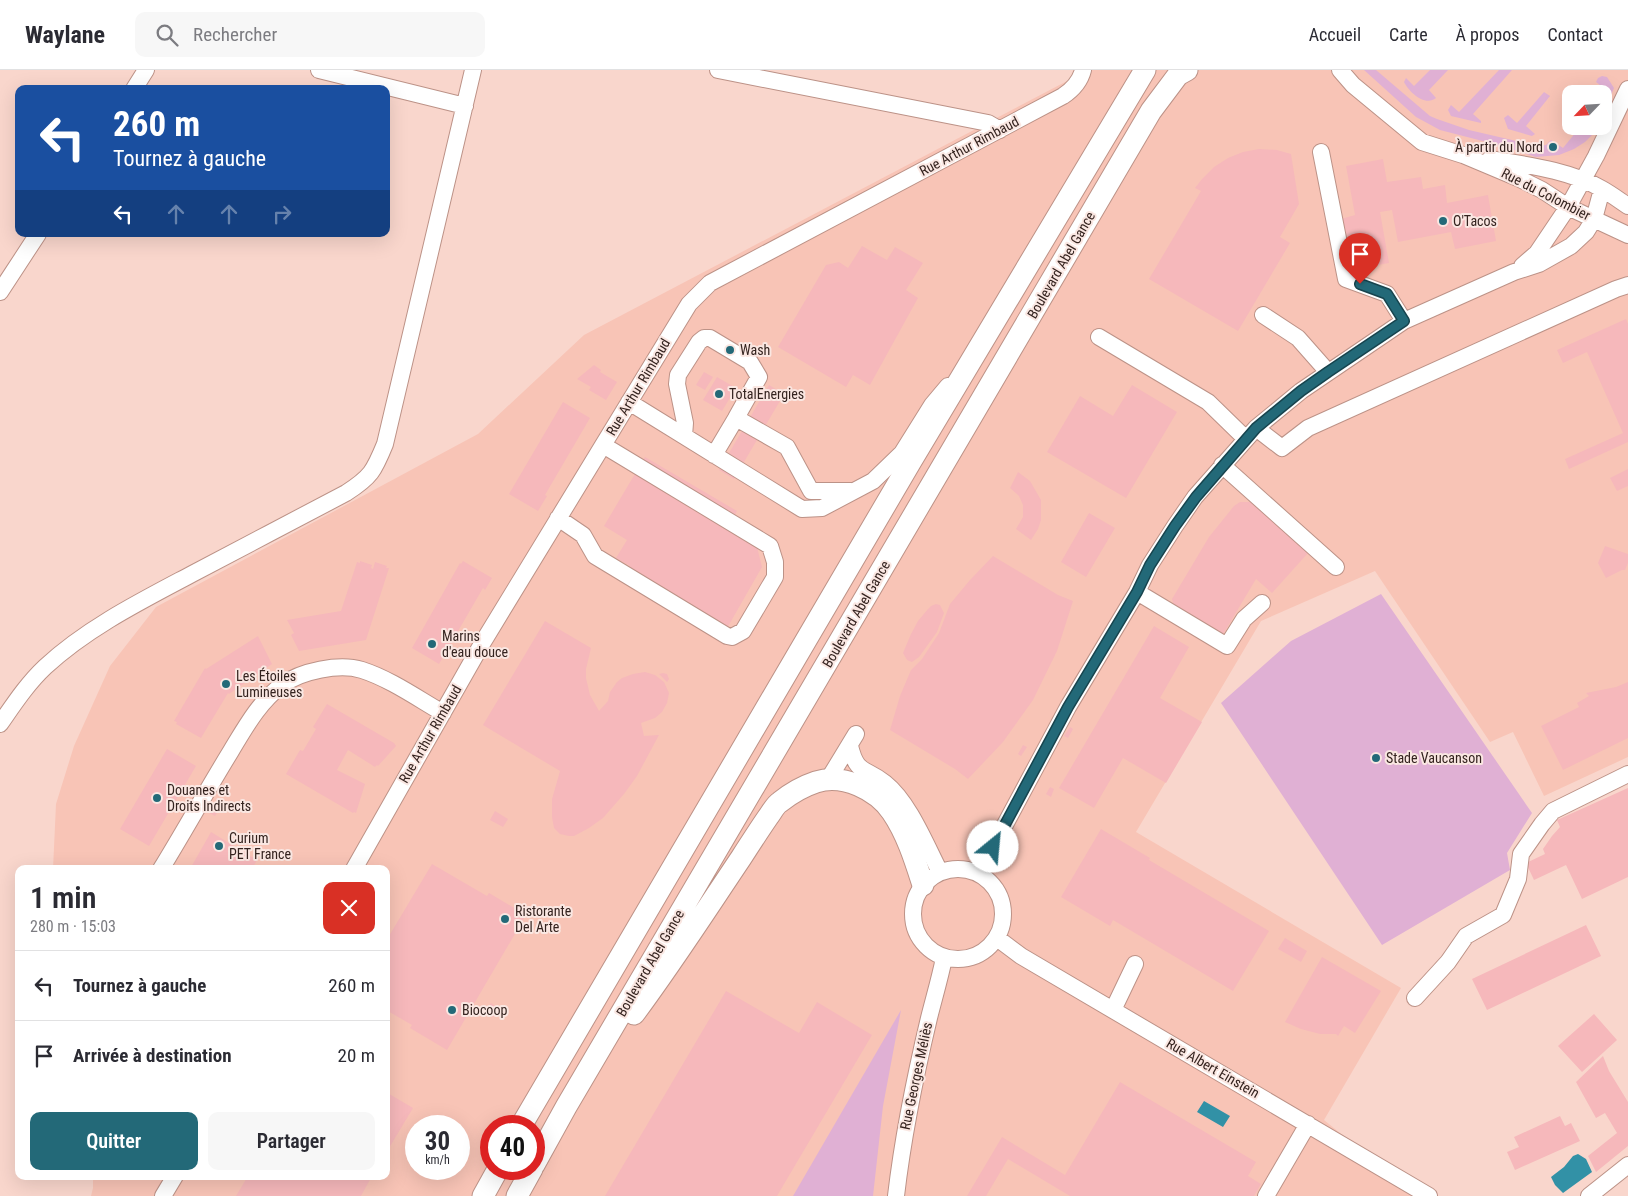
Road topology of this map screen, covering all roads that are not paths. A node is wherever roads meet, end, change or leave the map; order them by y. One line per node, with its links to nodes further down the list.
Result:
1 (131, 70): 11 (street)
2 (146, 70): 12 (street)
3 (319, 70): 13 (street)
4 (473, 70): 17 (street)
5 (718, 70): 18 (street)
6 (1083, 70): 18 (street, Rue Arthur Rimbaud)
7 (1145, 70): 34 (main road, Boulevard Abel Gance)
8 (1187, 70): 62 (main road, Boulevard Abel Gance)
9 (1327, 70): 14 (street, Rue du Colombier)
10 (1340, 70): 14 (street, Rue du Colombier)
11 (132, 85)
12 (135, 85)
13 (380, 85)
14 (1353, 85): 20 (street, Rue du Colombier)
15 (390, 88): 17 (street)
16 (1628, 89): 21 (street)
17 (465, 106): 49 (street)
18 (1000, 130): 36 (street, Rue Arthur Rimbaud)
19 (1321, 152): 32 (street)
20 (1463, 155): 21 (street, Rue du Colombier); 24 (street, Rue du Colombier)
21 (1582, 180): 22 (street, Rue du Colombier); 24 (street)
22 (1602, 188): 23 (street, Rue du Colombier); 25 (street)
23 (1628, 206)
24 (1568, 207): 25 (street, Rue du Colombier); 28 (street)
25 (1594, 219): 26 (street, Rue du Colombier); 28 (street)
26 (1628, 235)
27 (36, 237): 30 (street)
28 (1514, 272): 32 (street)
29 (1628, 285): 38 (street)
30 (0, 292)
31 (1263, 315): 35 (street)
32 (1404, 321): 35 (street)
33 (1099, 337): 38 (street)
34 (974, 356): 43 (street); 63 (main road, Boulevard Abel Gance)
35 (1328, 372): 38 (street)
36 (635, 405): 39 (street); 40 (street, Rue Arthur Rimbaud)
37 (736, 418): 39 (street); 41 (street); 43 (street)
38 (1251, 433): 42 (street)
39 (684, 436): 41 (street)
40 (603, 445): 44 (street, Rue Arthur Rimbaud); 44 (street)
41 (714, 454): 43 (street)
42 (1222, 465): 45 (street); 46 (street)
43 (853, 492)
44 (558, 518): 48 (street, Rue Arthur Rimbaud)
45 (1336, 567)
46 (1137, 592): 47 (street); 55 (street)
47 (1262, 603)
48 (442, 713): 52 (street); 53 (street, Rue Arthur Rimbaud)
49 (0, 724)
50 (1628, 774): 60 (street)
51 (828, 780): 54 (street); 56 (main road); 62 (main road)
52 (163, 865)
53 (356, 865)
54 (940, 872): 55 (street); 56 (street)
55 (976, 872): 57 (street)
56 (923, 885): 58 (street)
57 (997, 938): 58 (street); 61 (street, Rue Albert Einstein)
58 (944, 958): 74 (street, Rue Georges Méliès)
59 (1135, 964): 61 (street)
60 (1415, 998)
61 (1113, 1010): 64 (street, Rue Albert Einstein)
62 (566, 1107): 65 (main road, Boulevard Abel Gance)
63 (527, 1115)
64 (1308, 1124): 75 (street); 76 (street, Rue Albert Einstein)
65 (545, 1145)
66 (1628, 1165): 70 (street)
67 (173, 1180): 71 (street)
68 (492, 1180): 72 (main road)
69 (526, 1180): 73 (main road)
70 (1592, 1195)
71 (163, 1196)
72 (483, 1196)
73 (517, 1196)
74 (896, 1196)
75 (1266, 1196)
76 (1429, 1196)

